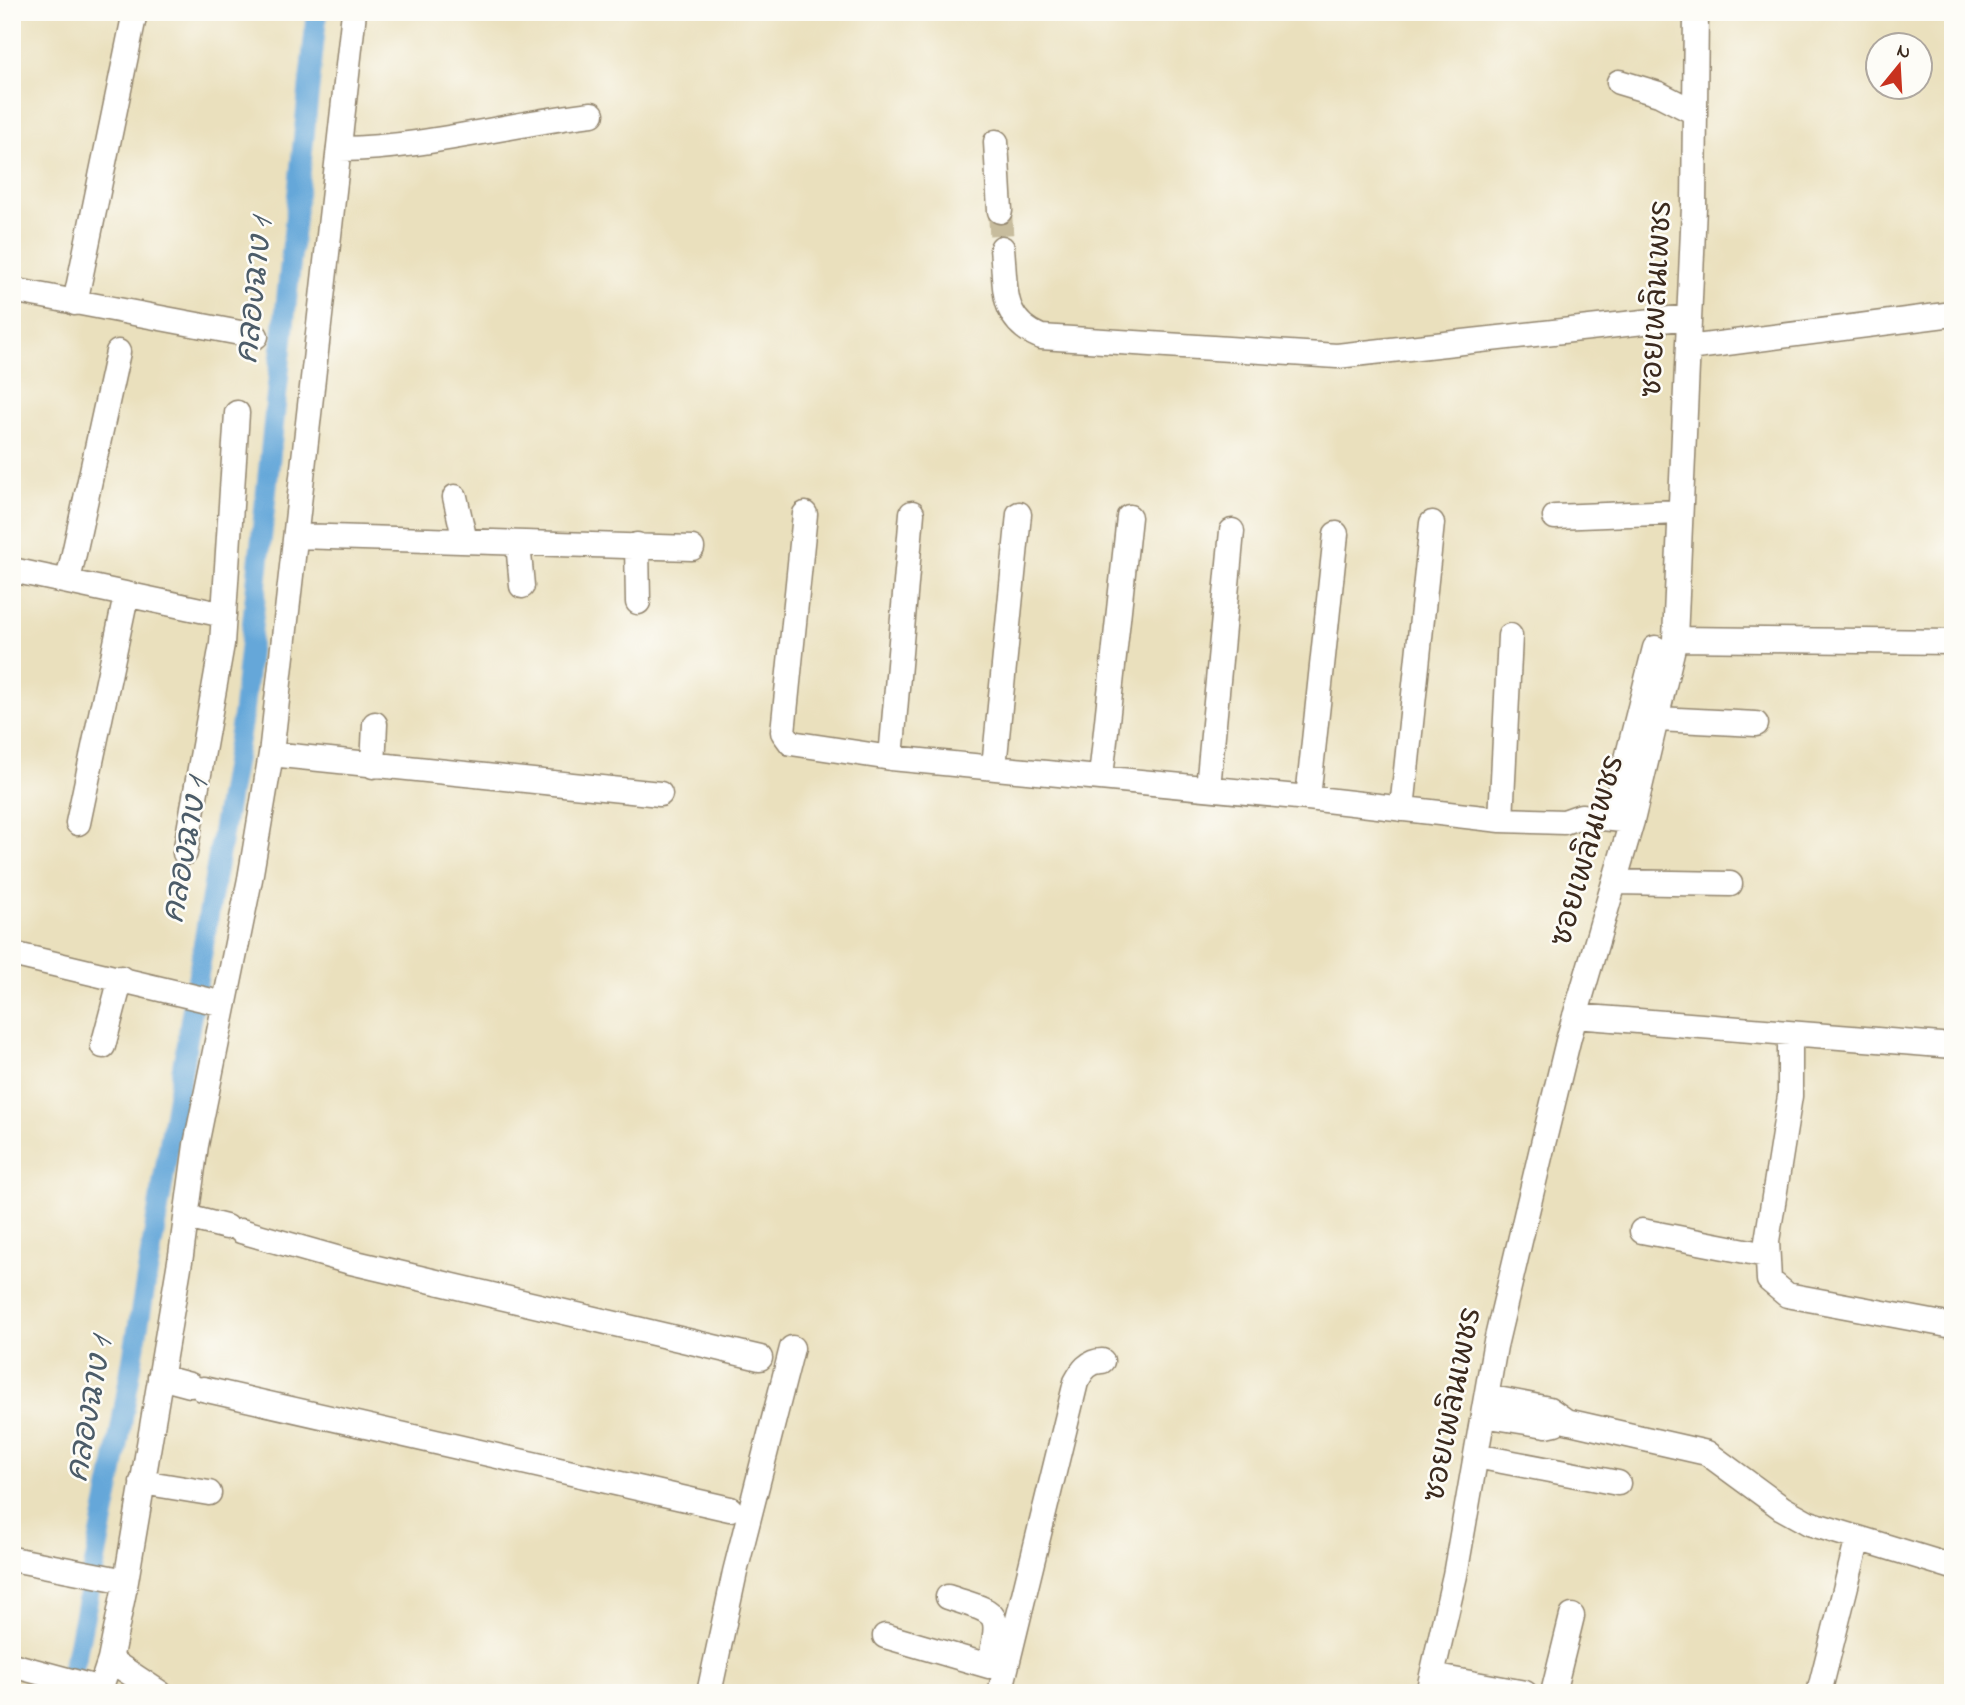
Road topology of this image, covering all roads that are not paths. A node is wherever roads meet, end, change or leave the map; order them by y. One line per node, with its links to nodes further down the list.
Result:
1 (135, 12): 12 (street)
2 (354, 12): 8 (street)
3 (1696, 12): 5 (street, ซอยเพลินเพชร)
4 (1619, 82): 5 (street)
5 (1695, 112): 14 (street, ซอยเพลินเพชร)
6 (592, 114): 8 (street)
7 (996, 142): 9 (street)
8 (340, 149): 29 (street)
9 (1000, 211)
10 (1002, 248): 14 (street)
11 (12, 290): 12 (street)
12 (75, 303): 15 (street)
13 (1953, 314): 16 (street)
14 (1689, 317): 16 (street, ซอยเพลินเพชร)
15 (256, 336)
16 (1688, 348): 20 (street, ซอยเพลินเพชร)
17 (118, 352): 35 (street)
18 (237, 413): 39 (street)
19 (455, 497): 30 (street)
20 (1679, 512): 25 (street); 42 (street, ซอยเพลินเพชร)
21 (912, 513): 47 (street)
22 (805, 514): 47 (street)
23 (1019, 514): 49 (street)
24 (1129, 517): 50 (street)
25 (1555, 517)
26 (1432, 523): 54 (street)
27 (1232, 531): 51 (street)
28 (1336, 534): 53 (street)
29 (297, 536): 30 (street); 46 (street)
30 (465, 541): 31 (street)
31 (518, 543): 32 (street); 36 (street)
32 (637, 545): 33 (street); 38 (street)
33 (692, 548)
34 (12, 570): 35 (street)
35 (68, 581): 37 (street)
36 (522, 586)
37 (126, 596): 39 (street); 56 (street)
38 (638, 602)
39 (224, 615): 58 (street)
40 (1510, 636): 55 (street)
41 (1953, 642): 42 (street)
42 (1665, 644): 43 (street, ซอยเพลินเพชร); 57 (street)
43 (1658, 719): 45 (street); 57 (street, ซอยเพลินเพชร)
44 (375, 724): 48 (street)
45 (1756, 724)
46 (271, 754): 48 (street); 63 (street)
47 (891, 758): 49 (street)
48 (373, 766): 52 (street)
49 (994, 767): 50 (street)
50 (1101, 777): 51 (street)
51 (1208, 788): 53 (street)
52 (660, 794)
53 (1308, 798): 54 (street)
54 (1402, 809): 55 (street)
55 (1501, 820): 57 (street)
56 (78, 823)
57 (1624, 825): 59 (street, ซอยเพลินเพชร)
58 (185, 853)
59 (1615, 882): 60 (street); 64 (street, ซอยเพลินเพชร)
60 (1730, 884)
61 (12, 954): 62 (street)
62 (121, 978): 63 (street); 66 (street)
63 (220, 1003): 68 (street)
64 (1575, 1016): 65 (street); 76 (street, ซอยเพลินเพชร)
65 (1790, 1034): 67 (street); 70 (street)
66 (103, 1046)
67 (1953, 1046)
68 (187, 1217): 73 (street); 75 (street)
69 (1642, 1231): 70 (street)
70 (1766, 1255): 71 (street)
71 (1953, 1326)
72 (792, 1348): 96 (street)
73 (760, 1358)
74 (1102, 1362): 94 (street)
75 (160, 1377): 78 (street); 81 (street)
76 (1485, 1406): 77 (street, ซอยเพลินเพชร); 82 (street)
77 (1476, 1456): 79 (street); 92 (street, ซอยเพลินเพชร)
78 (142, 1482): 80 (street); 85 (street)
79 (1618, 1482)
80 (209, 1493)
81 (730, 1509)
82 (1858, 1538): 84 (street); 99 (street)
83 (12, 1559): 85 (street)
84 (1953, 1567)
85 (121, 1580): 89 (street)
86 (947, 1597): 91 (street)
87 (1572, 1616): 98 (street)
88 (885, 1636): 91 (street)
89 (110, 1660): 93 (street); 95 (street)
90 (12, 1665): 93 (street)
91 (989, 1666): 94 (street)
92 (1430, 1684): 97 (street)
93 (97, 1689)
94 (986, 1692)
95 (160, 1693)
96 (709, 1693)
97 (1525, 1693)
98 (1553, 1693)
99 (1819, 1693)

